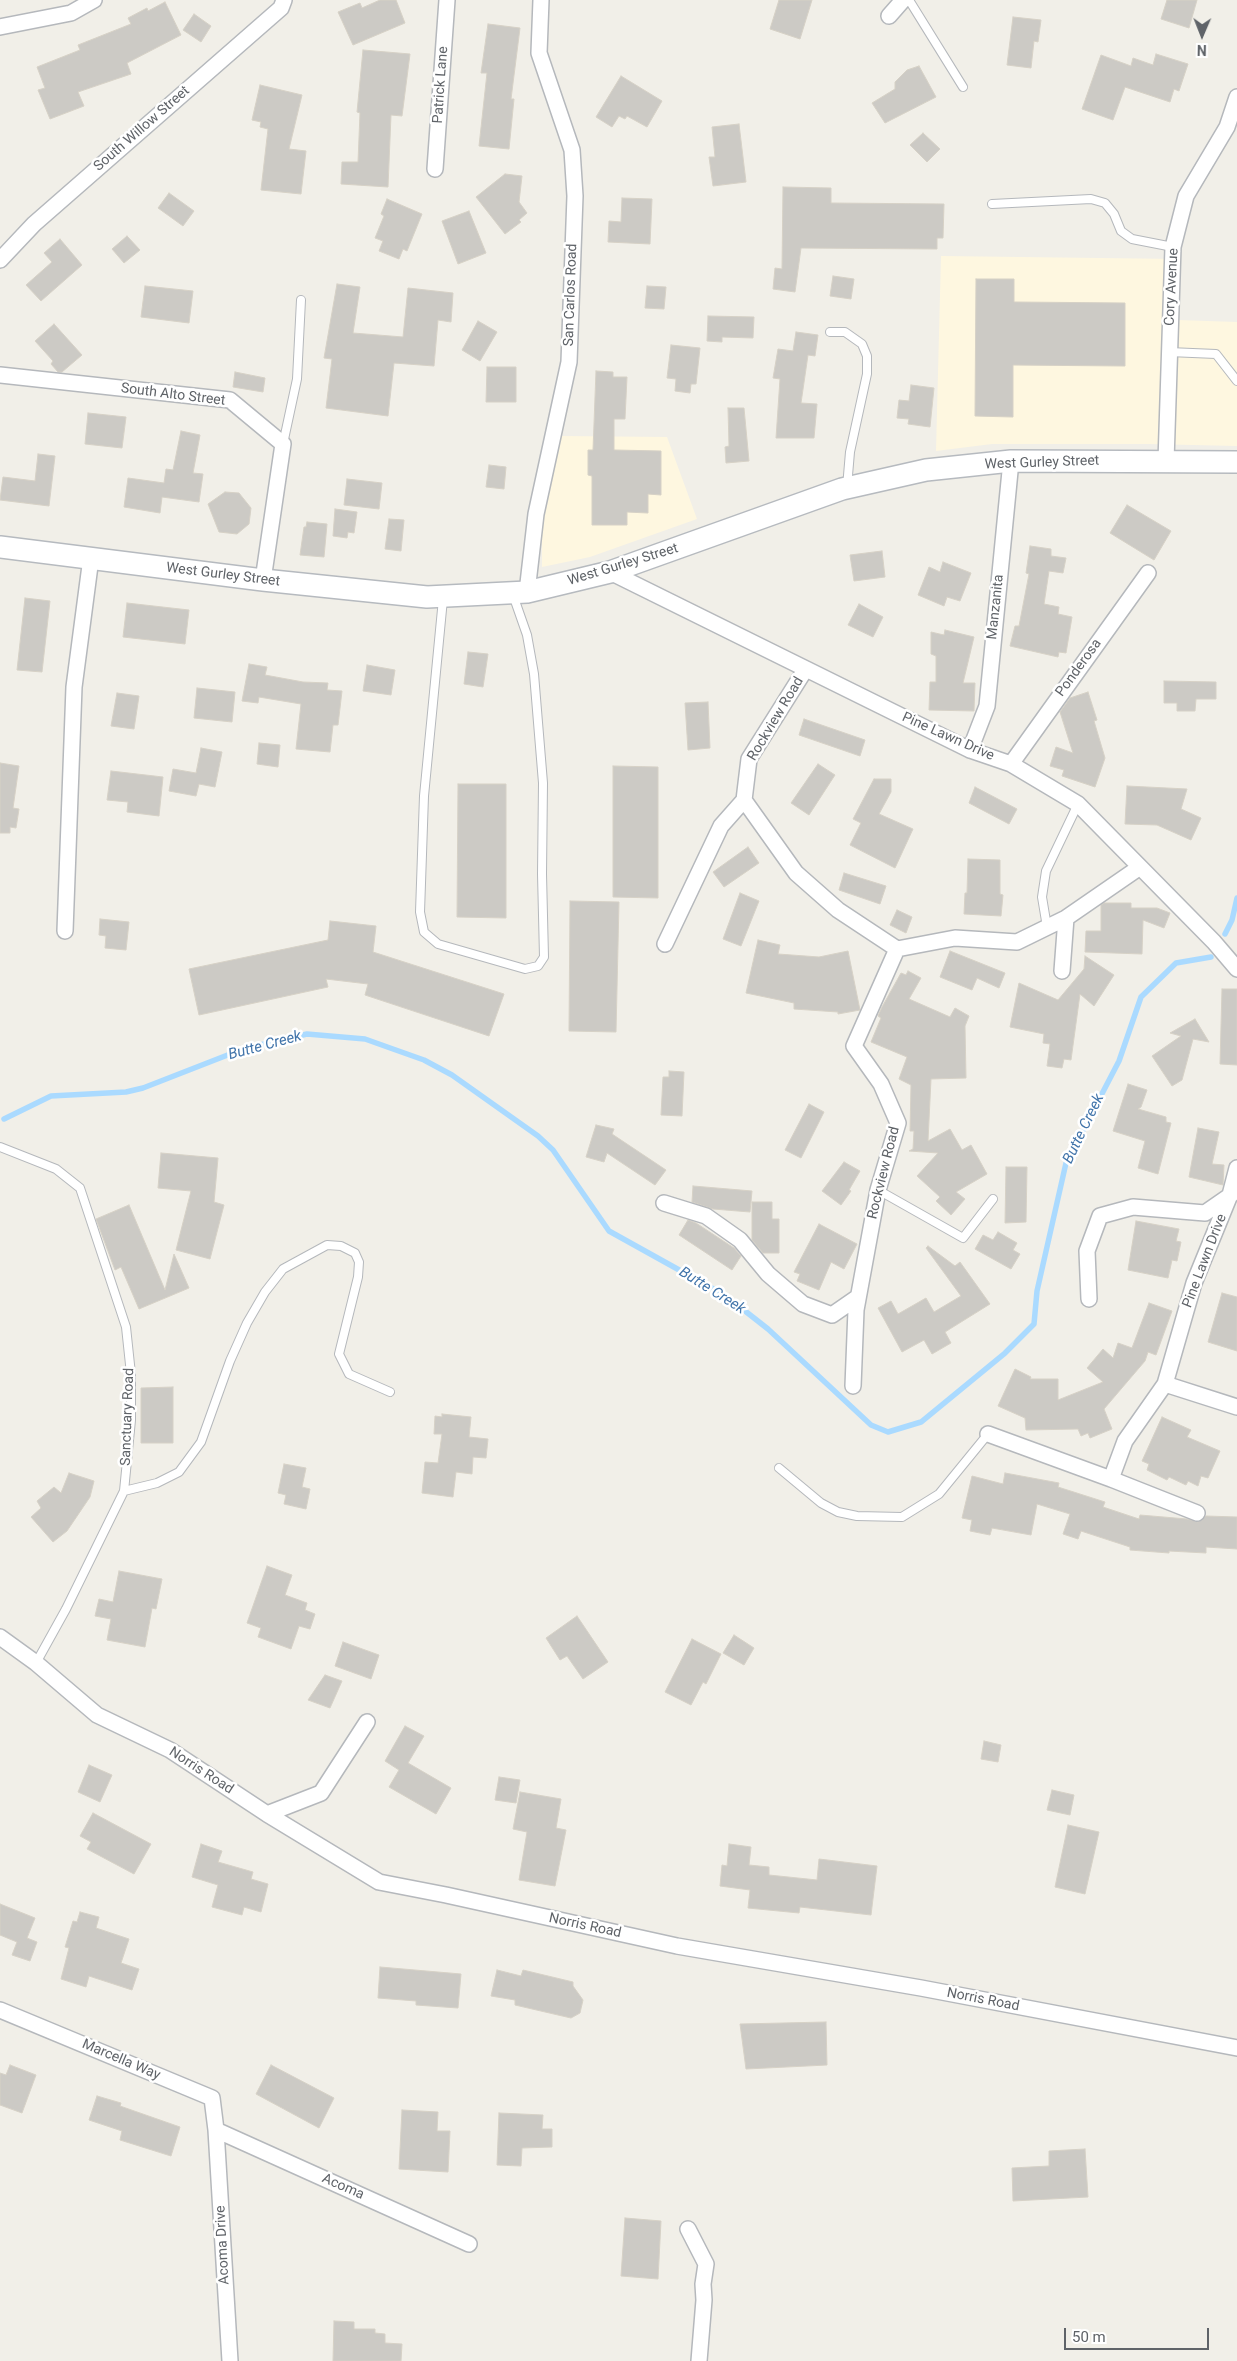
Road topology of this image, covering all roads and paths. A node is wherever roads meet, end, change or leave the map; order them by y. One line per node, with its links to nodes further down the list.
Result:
1 (94, 0): 8 (street)
2 (284, 0): 14 (street, South Willow Street)
3 (447, 0): 11 (street, Patrick Lane)
4 (540, 0): 30 (street, San Carlos Road)
5 (903, 0): 7 (street)
6 (909, 0): 9 (lane)
7 (889, 16)
8 (0, 27)
9 (963, 87)
10 (1237, 97): 13 (street, Cory Avenue)
11 (436, 169)
12 (992, 204): 13 (lane)
13 (1172, 247): 17 (street, Cory Avenue)
14 (0, 260)
15 (301, 300): 20 (lane)
16 (830, 332): 24 (lane)
17 (1169, 352): 19 (lane); 22 (street, Cory Avenue)
18 (0, 375): 20 (street, South Alto Street)
19 (1237, 381)
20 (283, 444): 29 (street)
21 (1011, 461): 22 (main road, West Gurley Street); 24 (main road, West Gurley Street); 33 (street, Manzanita)
22 (1166, 461): 23 (main road, West Gurley Street)
23 (1237, 462)
24 (847, 489): 27 (main road, West Gurley Street)
25 (0, 547): 26 (main road, West Gurley Street)
26 (90, 558): 29 (main road, West Gurley Street); 40 (street)
27 (610, 572): 30 (main road, West Gurley Street); 32 (street, Pine Lawn Drive)
28 (1148, 573): 34 (street, Ponderosa)
29 (263, 580): 31 (main road, West Gurley Street)
30 (520, 592): 31 (main road, West Gurley Street); 31 (lane)
31 (443, 597)
32 (805, 670): 33 (street, Pine Lawn Drive); 35 (street, Rockview Road)
33 (970, 750): 34 (street, Pine Lawn Drive)
34 (1011, 764): 36 (street, Pine Lawn Drive)
35 (744, 800): 41 (street); 42 (street)
36 (1078, 804): 37 (street, Pine Lawn Drive); 39 (lane)
37 (1140, 867): 38 (street); 43 (street, Pine Lawn Drive)
38 (1066, 918): 39 (street); 44 (street)
39 (1047, 927): 42 (street)
40 (65, 931)
41 (665, 944)
42 (897, 950): 47 (street, Rockview Road)
43 (1237, 969)
44 (1062, 971)
45 (0, 1147): 60 (lane, Sanctuary Road)
46 (1237, 1168): 48 (street, Pine Lawn Drive)
47 (878, 1190): 49 (lane); 51 (street, Rockview Road)
48 (1234, 1196): 52 (street); 53 (street, Pine Lawn Drive)
49 (992, 1199)
50 (664, 1203): 51 (street)
51 (858, 1297): 54 (street, Rockview Road)
52 (1090, 1299)
53 (1165, 1384): 56 (street); 59 (street, Pine Lawn Drive)
54 (853, 1386)
55 (390, 1392): 60 (lane)
56 (1237, 1407)
57 (988, 1434): 58 (lane); 59 (street)
58 (779, 1468)
59 (1111, 1478): 61 (street)
60 (124, 1491): 63 (lane, Sanctuary Road)
61 (1197, 1513)
62 (0, 1637): 63 (street, Norris Road)
63 (36, 1663): 65 (street, Norris Road)
64 (367, 1722): 65 (street)
65 (267, 1814): 67 (street, Norris Road)
66 (0, 2010): 68 (street, Marcella Way)
67 (1237, 2048)
68 (216, 2130): 70 (street, Acoma); 71 (street, Acoma Drive)
69 (688, 2229): 72 (street)
70 (469, 2244)
71 (230, 2361)
72 (699, 2361)

